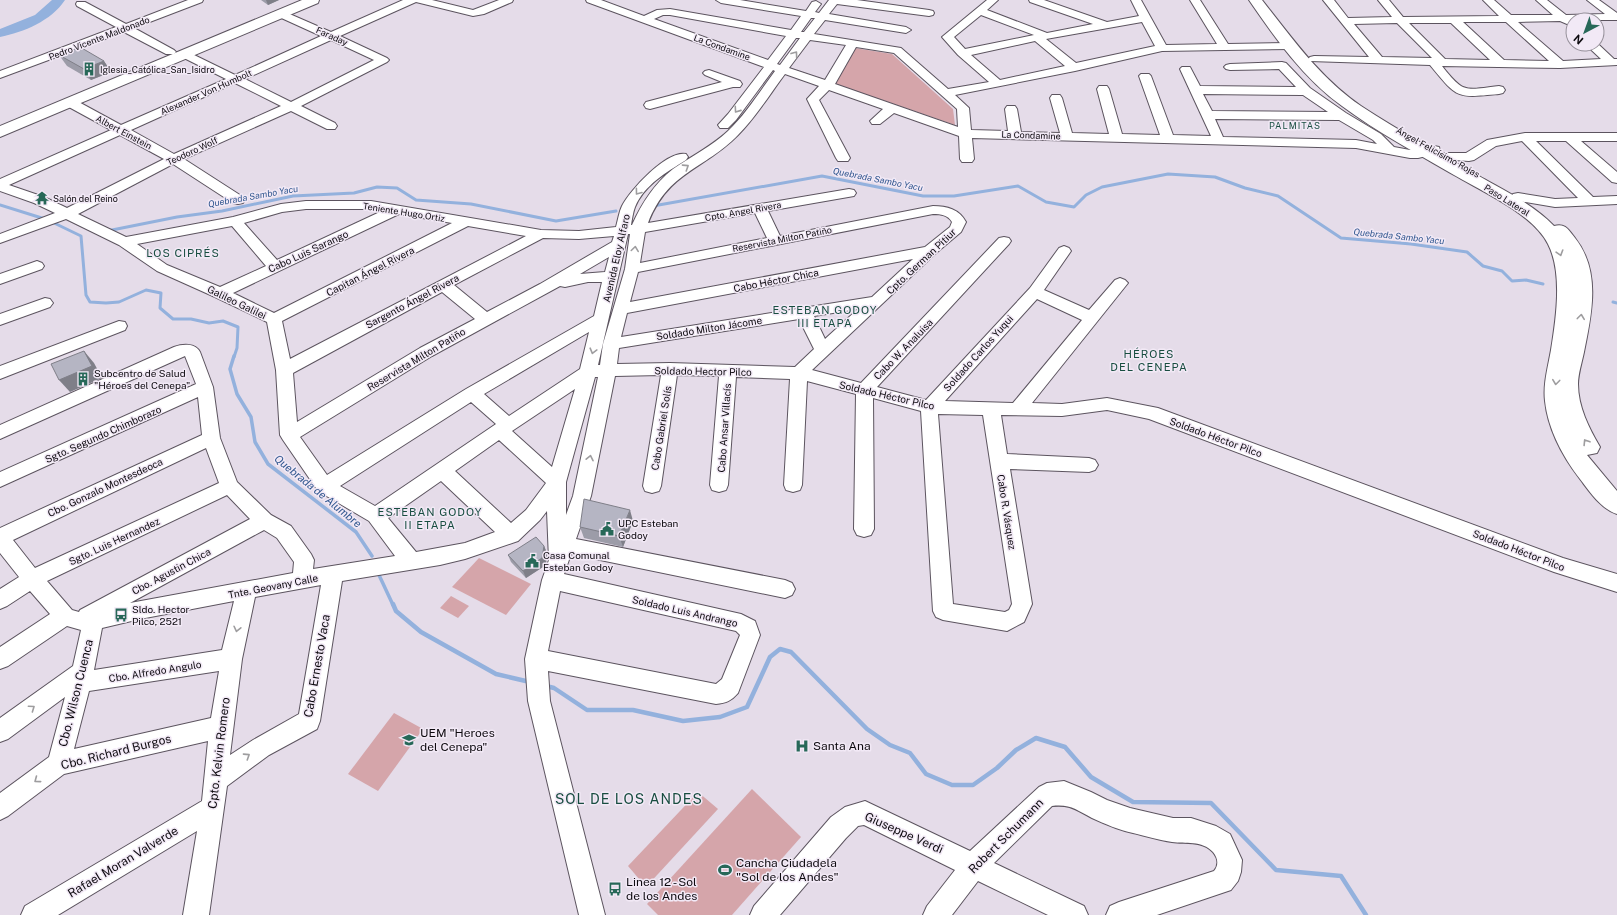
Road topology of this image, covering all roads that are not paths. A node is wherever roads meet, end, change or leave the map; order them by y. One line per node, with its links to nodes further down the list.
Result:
1 (198, 0): 37 (street, Pedro Vicente Maldonado)
2 (293, 0): 39 (main road)
3 (313, 0): 25 (main road)
4 (412, 0): 41 (street, Alexander Von Humbolt)
5 (419, 0): 6 (street)
6 (508, 0)
7 (591, 0): 33 (street, La Condamine)
8 (721, 0): 26 (street)
9 (819, 0): 26 (street, Avenida Eloy Alfaro)
10 (834, 0): 24 (street); 27 (street, Avenida Eloy Alfaro)
11 (993, 0): 23 (street)
12 (1034, 0): 36 (street)
13 (1195, 0): 47 (street)
14 (1255, 0): 46 (main road, Paso Lateral)
15 (1268, 0): 55 (main road, Ángel Felicísimo Rojas)
16 (1328, 0): 35 (street)
17 (1383, 0): 34 (street)
18 (1488, 0): 29 (street)
19 (1541, 0): 30 (street)
20 (1592, 0): 31 (street)
21 (1134, 3): 28 (street)
22 (81, 4): 37 (street)
23 (979, 11): 43 (street); 52 (street)
24 (929, 13)
25 (281, 14): 39 (main road); 41 (street, Faraday)
26 (808, 15): 27 (street); 40 (street, Avenida Eloy Alfaro)
27 (822, 17): 38 (street); 42 (street, Avenida Eloy Alfaro)
28 (1146, 18): 36 (street); 48 (street)
29 (1509, 18): 30 (street); 32 (street); 61 (street)
30 (1563, 18): 31 (street)
31 (1617, 18)
32 (1453, 19): 34 (street); 59 (street)
33 (646, 20): 40 (street); 60 (street, La Condamine)
34 (1400, 20): 35 (street); 57 (street)
35 (1346, 21): 56 (street)
36 (1106, 26): 43 (street)
37 (127, 28): 50 (street); 66 (street, Pedro Vicente Maldonado)
38 (906, 30)
39 (226, 33): 50 (main road); 53 (main road)
40 (793, 34): 42 (street); 60 (street, Avenida Eloy Alfaro)
41 (332, 36): 44 (street, Faraday); 69 (street, Alexander Von Humbolt)
42 (807, 37): 45 (street); 63 (street, Avenida Eloy Alfaro, one-way to 42)
43 (1042, 37): 52 (street); 62 (street)
44 (346, 42): 49 (street); 54 (street, Faraday)
45 (852, 43): 72 (street); 79 (street)
46 (1290, 46): 47 (street); 103 (main road, Paso Lateral)
47 (1225, 47): 48 (street)
48 (1162, 48): 62 (street)
49 (332, 49)
50 (170, 52): 68 (main road)
51 (1601, 52): 58 (street)
52 (962, 53): 71 (street)
53 (186, 55): 68 (main road); 69 (street)
54 (383, 60): 83 (street, Teodoro Wolf)
55 (1314, 60): 56 (street); 103 (main road, Ángel Felicísimo Rojas)
56 (1378, 60): 57 (street)
57 (1438, 62): 59 (street); 77 (street)
58 (1614, 62): 61 (street)
59 (1501, 64): 61 (street)
60 (770, 65): 63 (street, La Condamine); 74 (street, Avenida Eloy Alfaro)
61 (1560, 65)
62 (1075, 68): 71 (street)
63 (783, 69): 72 (street, La Condamine); 101 (street, Avenida Eloy Alfaro)
64 (1186, 69): 75 (street)
65 (709, 73): 70 (street)
66 (0, 75)
67 (1145, 76): 99 (street)
68 (122, 77): 81 (main road); 90 (main road)
69 (236, 79): 83 (street); 91 (street, Alexander Von Humbolt)
70 (733, 83): 74 (street); 82 (street)
71 (998, 84): 79 (street)
72 (828, 85): 84 (street, La Condamine); 104 (street)
73 (1103, 89): 98 (street)
74 (751, 90): 101 (street, Avenida Eloy Alfaro, one-way to 101)
75 (1196, 90): 76 (street); 86 (street)
76 (1247, 90): 78 (street); 78 (street)
77 (1499, 90)
78 (1306, 91): 87 (street)
79 (946, 93): 92 (street)
80 (1056, 98): 94 (street)
81 (71, 103): 90 (main road); 91 (street, Albert Einstein)
82 (650, 105)
83 (290, 106): 89 (street); 105 (street, Teodoro Wolf)
84 (892, 108): 88 (street); 92 (street, La Condamine)
85 (1011, 109): 93 (street)
86 (1207, 115): 87 (street); 100 (street)
87 (1342, 116): 102 (street)
88 (876, 121)
89 (331, 126)
90 (2, 128)
91 (120, 130): 105 (street, Albert Einstein); 109 (street, Alexander Von Humbolt)
92 (965, 134): 93 (street, La Condamine); 106 (street)
93 (1015, 135): 94 (street, La Condamine)
94 (1067, 136): 98 (street, La Condamine)
95 (1526, 138): 96 (street); 107 (street); 114 (street)
96 (1570, 138): 97 (street); 108 (street)
97 (1617, 138)
98 (1118, 139): 99 (street, La Condamine)
99 (1168, 140): 100 (street, La Condamine)
100 (1219, 141): 102 (street, La Condamine)
101 (705, 148): 124 (street, Avenida Eloy Alfaro, one-way to 101); 124 (street, Avenida Eloy Alfaro, one-way to 124)
102 (1389, 149): 103 (street, La Condamine)
103 (1434, 153): 107 (main road, Ángel Felicísimo Rojas); 182 (main road, Paso Lateral, one-way to 182)
104 (842, 158)
105 (174, 159): 112 (street, Albert Einstein); 120 (street, Teodoro Wolf)
106 (967, 159)
107 (1469, 163): 111 (main road, Ángel Felicísimo Rojas)
108 (1617, 179)
109 (0, 186): 120 (street, Galileo Galilei)
110 (849, 193): 116 (street, Cpto. Angel Rivera)
111 (1518, 197): 115 (street); 119 (main road, Ángel Felicísimo Rojas)
112 (238, 200)
113 (1617, 200): 114 (street)
114 (1589, 201): 115 (street)
115 (1556, 203): 119 (street)
116 (760, 208): 124 (street, Cpto. Angel Rivera); 126 (street)
117 (396, 210): 121 (street, Teniente Hugo Ortiz); 122 (street, Teniente Hugo Ortiz); 132 (street, Cabo Luis Sarango)
118 (933, 210): 126 (street, Reservista Milton Patiño); 129 (street, Cpto. German Pitiur)
119 (1543, 214): 177 (main road, Ángel Felicísimo Rojas, one-way to 119)
120 (63, 215): 125 (street, Teodoro Wolf); 128 (street, Galileo Galilei)
121 (235, 222): 128 (street, Teniente Hugo Ortiz); 132 (street)
122 (466, 222): 123 (street, Teniente Hugo Ortiz); 147 (street, Capitan Ángel Rivera)
123 (541, 234): 124 (street, Teniente Hugo Ortiz); 137 (street, Sargento Ángel Rivera)
124 (626, 235): 133 (street, Avenida Eloy Alfaro, one-way to 124); 134 (street, Avenida Eloy Alfaro); 138 (street, Reservista Milton Patiño)
125 (0, 239)
126 (774, 241): 133 (street, Reservista Milton Patiño)
127 (1004, 241): 161 (street, Cabo W. Analuisa)
128 (124, 242): 140 (street, Galileo Galilei)
129 (930, 250): 141 (street, Cpto. German Pitiur); 143 (street, Cabo Héctor Chica)
130 (1064, 252): 139 (street, Soldado Carlos Yuqui)
131 (37, 266): 135 (street)
132 (275, 267): 140 (street, Cabo Luis Sarango)
133 (632, 269): 143 (street, Avenida Eloy Alfaro)
134 (612, 278): 138 (street, Reservista Milton Patiño); 145 (street, Avenida Eloy Alfaro)
135 (0, 279)
136 (1120, 283): 146 (street)
137 (444, 285): 148 (street); 154 (street, Sargento Ángel Rivera)
138 (545, 288): 148 (street, Reservista Milton Patiño)
139 (1035, 292): 146 (street); 163 (street, Soldado Carlos Yuqui)
140 (220, 293): 147 (street, Galileo Galilei)
141 (877, 301): 144 (street, Soldado Milton Jácome); 152 (street, Cpto. German Pitiur)
142 (45, 303): 149 (street)
143 (621, 309): 151 (street, Avenida Eloy Alfaro)
144 (804, 313): 151 (street, Soldado Milton Jácome); 152 (street)
145 (602, 318): 157 (street, Avenida Eloy Alfaro, one-way to 157); 162 (street)
146 (1092, 318): 165 (street)
147 (274, 319): 154 (street, Galileo Galilei)
148 (484, 319): 168 (street, Reservista Milton Patiño)
149 (0, 320)
150 (119, 326): 158 (street)
151 (611, 344): 155 (street, Avenida Eloy Alfaro)
152 (823, 351): 159 (street, Cpto. German Pitiur)
153 (670, 369): 155 (street, Soldado Hector Pilco); 156 (street, Soldado Hector Pilco); 180 (street, Cabo Gabriel Solís)
154 (284, 370): 168 (street, Galileo Galilei)
155 (608, 370): 157 (street, Soldado Hector Pilco); 181 (street, Avenida Eloy Alfaro, one-way to 155)
156 (728, 371): 159 (street, Soldado Hector Pilco); 175 (street, Cabo Ansar Villacís)
157 (588, 372): 166 (street); 174 (street, Avenida Eloy Alfaro)
158 (0, 373)
159 (799, 373): 161 (street, Soldado Héctor Pilco); 176 (street)
160 (205, 387): 167 (street); 169 (street); 173 (street, Sgto. Segundo Chimborazo)
161 (864, 391): 163 (street, Soldado Héctor Pilco); 186 (street)
162 (472, 393): 166 (street); 179 (street)
163 (929, 407): 164 (street, Soldado Héctor Pilco); 170 (street, Cabo R. Vásquez)
164 (991, 408): 165 (street, Soldado Héctor Pilco); 170 (street, Cabo R. Vásquez)
165 (1017, 410): 195 (street, Soldado Héctor Pilco)
166 (504, 428): 172 (street); 174 (street)
167 (0, 432)
168 (289, 435): 179 (street)
169 (211, 438): 178 (street); 188 (street, Cbo. Gonzalo Montesdeoca)
170 (999, 461): 171 (street)
171 (1089, 465)
172 (442, 470): 183 (street); 187 (street)
173 (0, 480)
174 (557, 482): 184 (street, Avenida Eloy Alfaro); 187 (street, Tnte. Geovany Calle)
175 (719, 485)
176 (793, 485)
177 (1617, 485)
178 (230, 486): 185 (street); 193 (street, Sgto. Luis Hernandez)
179 (325, 486): 183 (street)
180 (652, 486)
181 (582, 496): 184 (street); 189 (street, Avenida Eloy Alfaro)
182 (1617, 505)
183 (376, 516): 190 (street)
184 (556, 519): 187 (street); 189 (street, Avenida Eloy Alfaro)
185 (264, 521): 194 (street); 199 (street, Cbo. Agustin Chica)
186 (864, 528)
187 (511, 535): 190 (street, Tnte. Geovany Calle)
188 (0, 537): 193 (street)
189 (562, 543): 191 (street, Avenida Eloy Alfaro); 196 (street)
190 (412, 561): 192 (street, Tnte. Geovany Calle)
191 (555, 572): 202 (street, Avenida Eloy Alfaro); 202 (street, Soldado Luis Andrango)
192 (333, 574): 194 (street, Tnte. Geovany Calle); 207 (street, Cabo Ernesto Vaca, one-way to 192)
193 (32, 579): 198 (street, Sgto. Luis Hernandez); 199 (street)
194 (303, 580): 197 (street, Tnte. Geovany Calle)
195 (1617, 584)
196 (784, 589)
197 (246, 591): 199 (street, Tnte. Geovany Calle); 201 (street, Cpto. Kelvin Romero, one-way to 201)
198 (0, 600)
199 (78, 619): 200 (street, Cbo. Agustin Chica); 203 (street, Cbo. Wilson Cuenca)
200 (0, 659)
201 (231, 659): 203 (street, Cbo. Alfredo Angulo); 204 (street, Cpto. Kelvin Romero)
202 (537, 664): 213 (street, Avenida Eloy Alfaro)
203 (82, 677): 205 (street, Cbo. Alfredo Angulo, one-way to 203); 206 (street, Cbo. Wilson Cuenca)
204 (221, 727): 206 (street, Cbo. Richard Burgos); 207 (street, Cpto. Kelvin Romero)
205 (0, 731)
206 (59, 764): 208 (street, Cbo. Richard Burgos, one-way to 208)
207 (216, 780): 209 (street, Cpto. Kelvin Romero)
208 (0, 808)
209 (213, 808): 211 (street, Rafael Moran Valverde); 212 (street, Cpto. Kelvin Romero)
210 (974, 865): 214 (street, Giuseppe Verdi); 215 (street, Robert Schumann); 216 (street, Giuseppe Verdi); 217 (street, Robert Schumann)
211 (34, 915)
212 (196, 915)
213 (592, 915)
214 (763, 915)
215 (936, 915)
216 (1076, 915)
217 (1119, 915)

